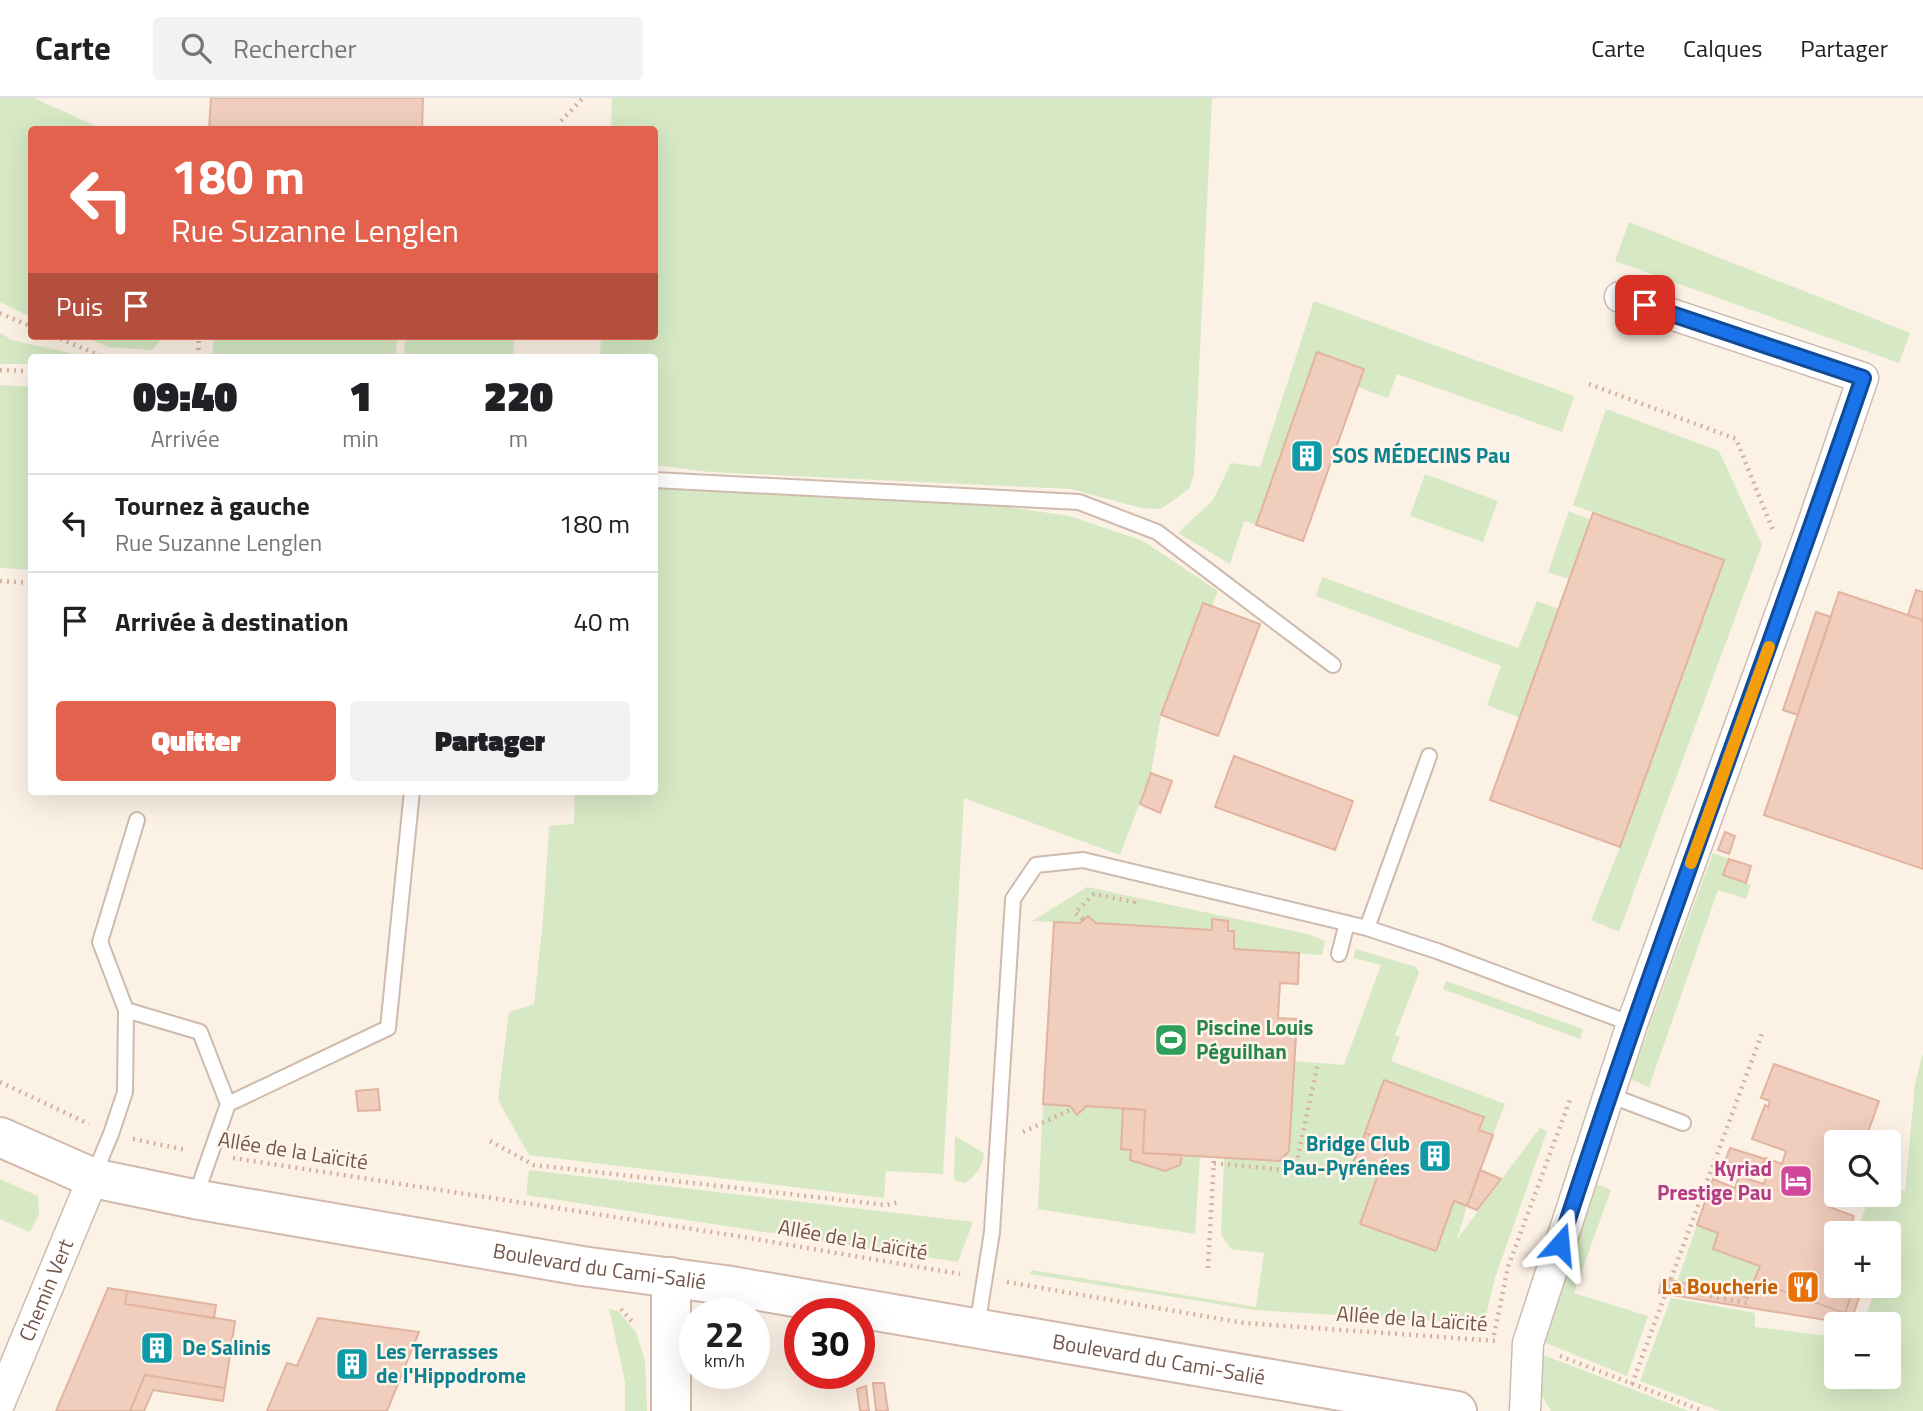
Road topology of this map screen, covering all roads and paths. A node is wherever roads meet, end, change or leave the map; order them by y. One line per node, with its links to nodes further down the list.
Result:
1 (583, 98): 2 (path)
2 (561, 121)
3 (1620, 297): 25 (street)
4 (0, 313): 5 (path)
5 (28, 325)
6 (63, 340): 7 (path)
7 (96, 354)
8 (0, 370): 9 (path)
9 (28, 371)
10 (1589, 384): 12 (path)
11 (658, 480): 15 (lane)
12 (1775, 538)
13 (0, 581): 14 (path)
14 (28, 583)
15 (1332, 665)
16 (1429, 756): 22 (lane)
17 (412, 795): 31 (lane)
18 (137, 820): 24 (lane)
19 (1139, 873): 20 (path); 21 (lane); 44 (lane)
20 (1083, 919)
21 (1347, 923): 22 (lane); 23 (lane)
22 (1367, 928): 25 (lane)
23 (1339, 954)
24 (126, 1010): 31 (lane); 35 (lane)
25 (1632, 1024): 30 (street)
26 (1762, 1033): 45 (path)
27 (1318, 1063): 42 (path)
28 (0, 1082): 35 (path, Allée de la Laïcité)
29 (1576, 1084): 48 (path)
30 (1609, 1095): 34 (lane); 49 (street)
31 (228, 1104): 38 (lane)
32 (1072, 1109): 33 (path)
33 (1042, 1123)
34 (1683, 1123)
35 (111, 1134): 38 (path, Allée de la Laïcité); 39 (lane)
36 (0, 1137): 39 (street, Boulevard du Cami-Salié)
37 (489, 1141): 41 (path)
38 (209, 1154): 40 (lane); 44 (path, Allée de la Laïcité)
39 (93, 1178): 40 (street, Boulevard du Cami-Salié); 51 (street, Chemin Vert)
40 (194, 1199): 43 (street, Boulevard du Cami-Salié)
41 (899, 1202)
42 (1208, 1268)
43 (671, 1277): 47 (street, Boulevard du Cami-Salié); 52 (street)
44 (985, 1278): 47 (lane); 48 (path, Allée de la Laïcité)
45 (1669, 1289): 46 (path); 50 (path)
46 (1747, 1303)
47 (976, 1329): 53 (street, Boulevard du Cami-Salié)
48 (1493, 1341): 49 (path, Allée de la Laïcité)
49 (1528, 1343): 50 (path, Allée de la Laïcité); 54 (street)
50 (1632, 1384): 55 (path, Allée de la Laïcité)
51 (0, 1402)
52 (671, 1411)
53 (1457, 1411)
54 (1525, 1411)
55 (1703, 1411)

